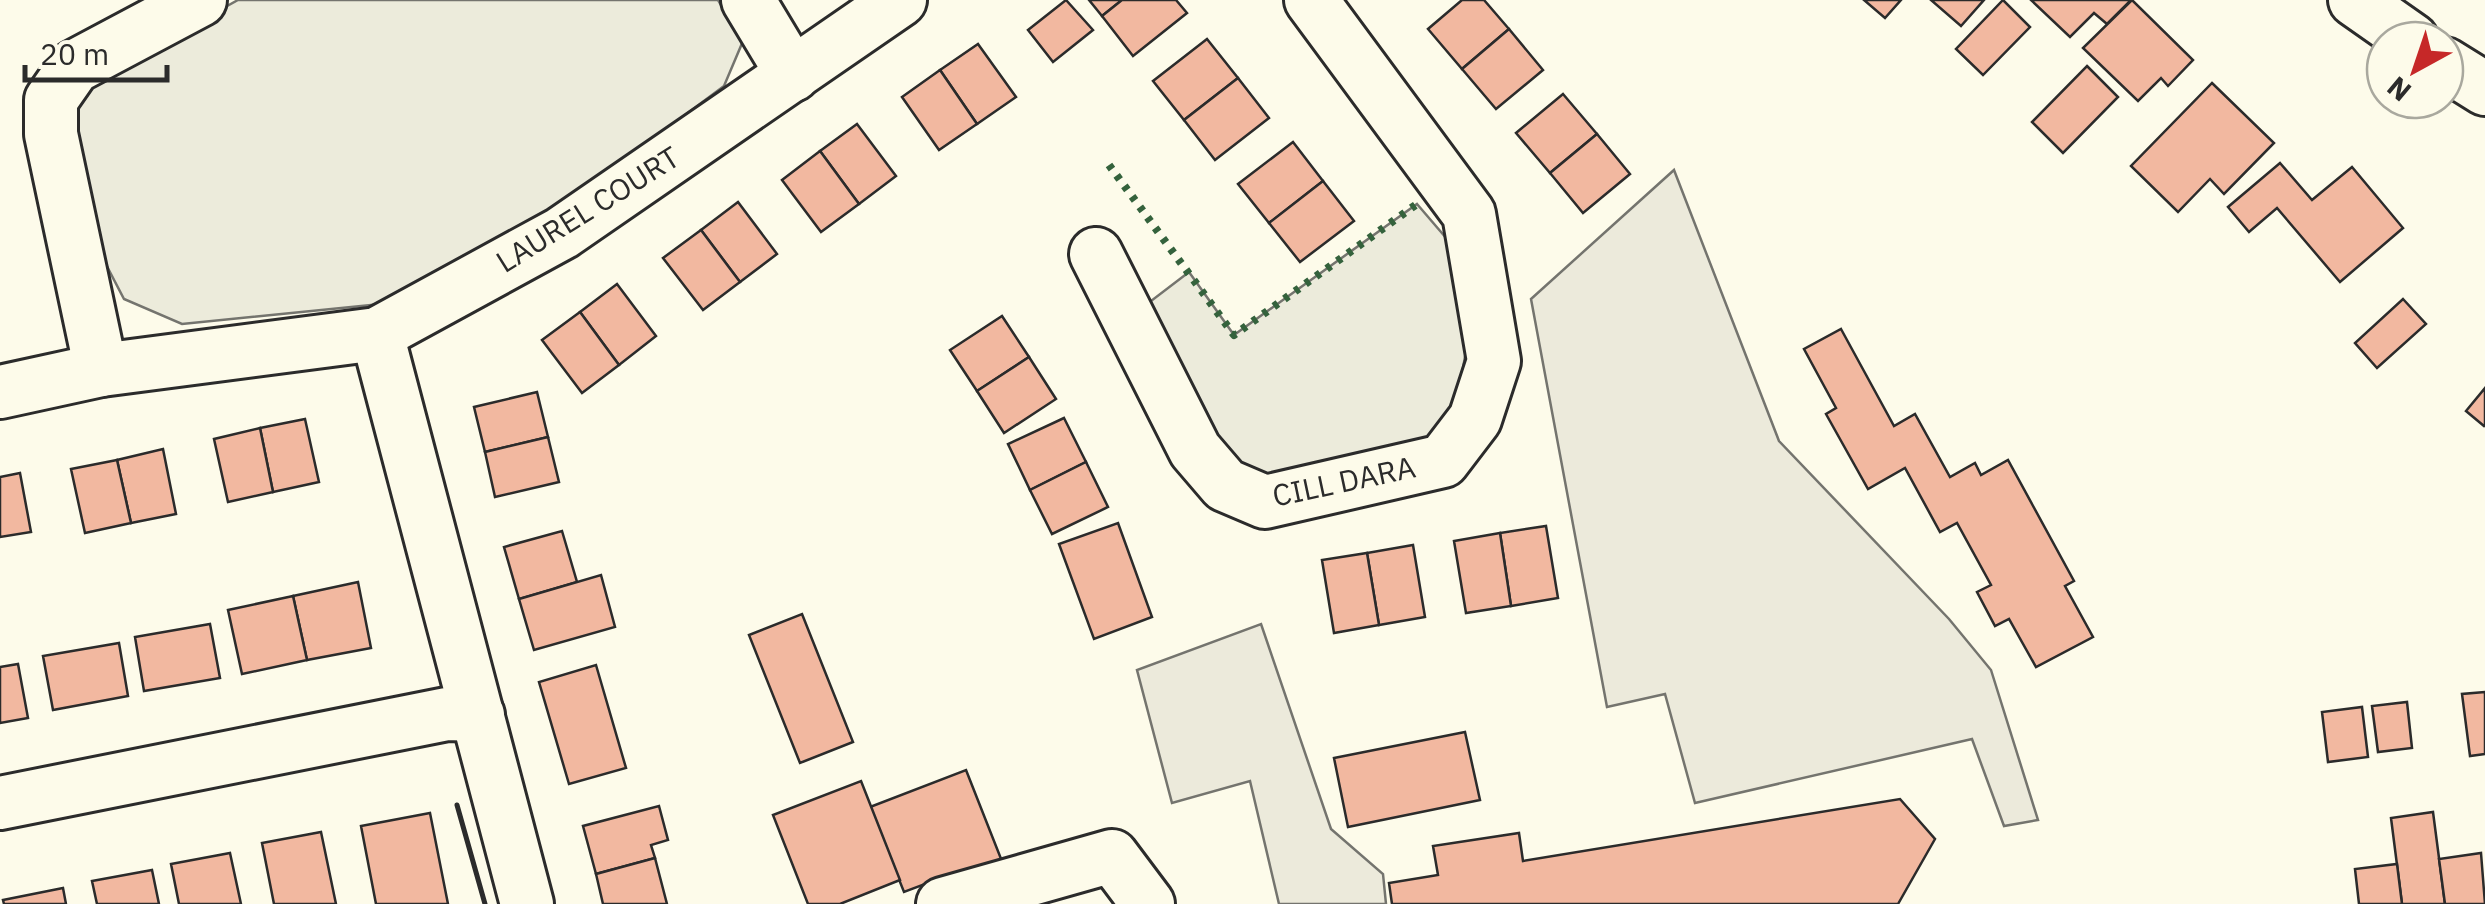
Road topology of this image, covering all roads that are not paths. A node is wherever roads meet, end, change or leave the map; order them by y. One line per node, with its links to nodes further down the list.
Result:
1 (200, 0): 10 (street)
2 (748, 0): 7 (street)
3 (900, 0): 7 (street, LAUREL COURT)
4 (1311, 0): 8 (street, CILL DARA)
5 (2355, 0): 6 (street)
6 (2384, 20)
7 (793, 75): 9 (street, LAUREL COURT)
8 (1096, 254)
9 (378, 334): 10 (street, LAUREL COURT); 12 (street)
10 (101, 370): 11 (street, LAUREL COURT)
11 (0, 392)
12 (478, 715): 13 (street); 14 (street)
13 (0, 803)
14 (527, 904)
15 (943, 904): 16 (street)
16 (1148, 904)

